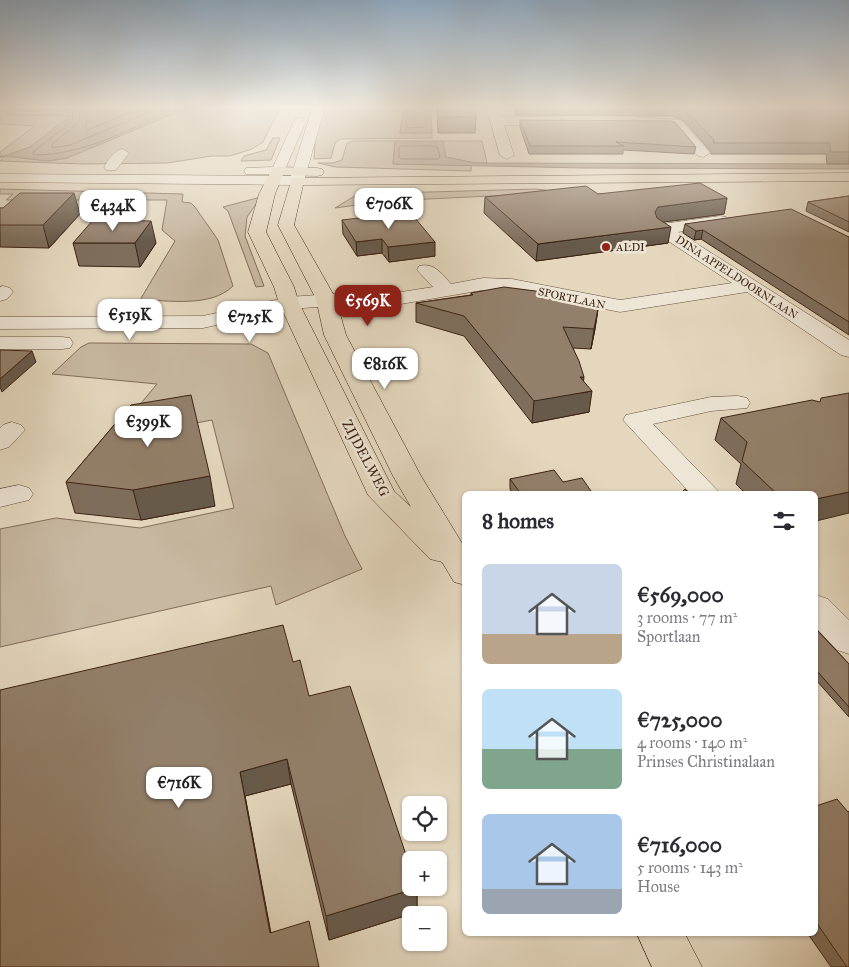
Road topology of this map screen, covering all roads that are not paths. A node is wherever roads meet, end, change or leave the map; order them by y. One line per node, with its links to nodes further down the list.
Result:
1 (288, 151): 9 (street)
2 (306, 151): 10 (street)
3 (506, 151): 5 (street)
4 (122, 153): 7 (street)
5 (507, 155)
6 (166, 165): 7 (street)
7 (111, 167): 8 (street)
8 (0, 168)
9 (276, 176): 10 (street); 11 (street); 18 (main road, ZIJDELWEG)
10 (299, 176): 12 (main road); 17 (main road, ZIJDELWEG)
11 (0, 177)
12 (849, 177)
13 (736, 219): 15 (street, DINA APPELDOORNLAAN)
14 (426, 270): 16 (street)
15 (750, 286): 16 (street, SPORTLAAN); 22 (street, DINA APPELDOORNLAAN)
16 (447, 290): 17 (street, SPORTLAAN)
17 (328, 308): 18 (street, SPORTLAAN); 25 (main road, ZIJDELWEG)
18 (293, 312): 19 (street, SPORTLAAN); 26 (main road, ZIJDELWEG)
19 (0, 323)
20 (0, 343): 21 (street)
21 (62, 343)
22 (849, 350)
23 (738, 403): 24 (street)
24 (704, 491)
25 (462, 570)
26 (462, 572)
27 (818, 609): 28 (street)
28 (849, 641)
29 (661, 936): 30 (main road)
30 (678, 967)

